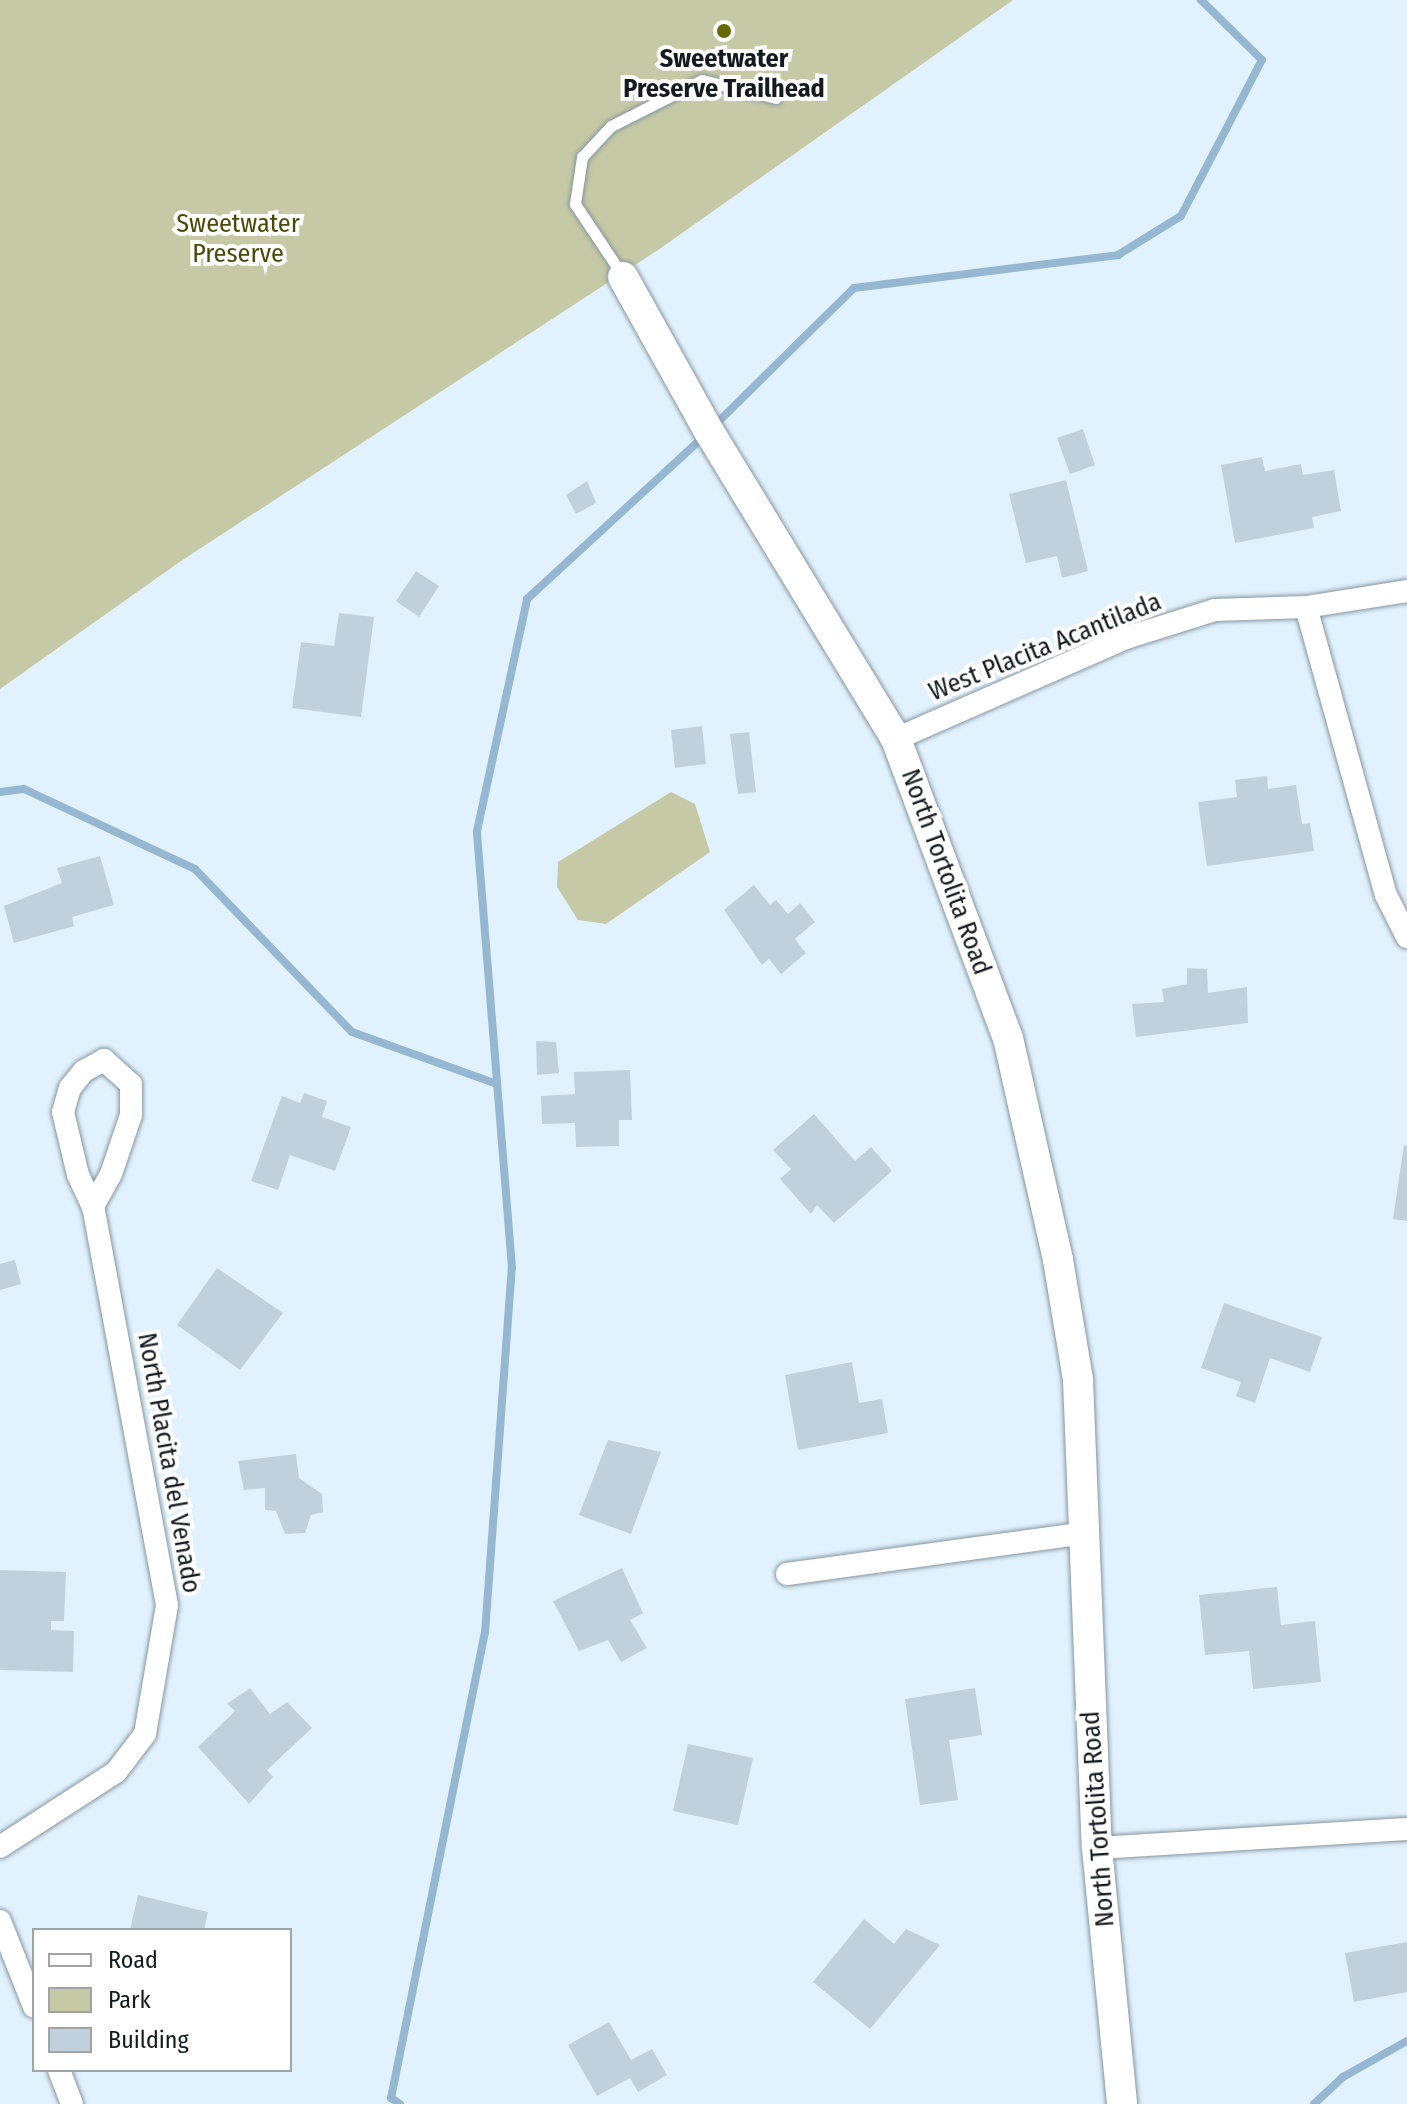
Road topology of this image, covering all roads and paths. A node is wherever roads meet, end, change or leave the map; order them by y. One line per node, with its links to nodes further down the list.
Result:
1 (776, 98): 2 (lane)
2 (623, 277): 5 (street, North Tortolita Road)
3 (1407, 591): 4 (street, West Placita Acantilada)
4 (1306, 607): 5 (street, West Placita Acantilada); 6 (street)
5 (896, 739): 8 (street, North Tortolita Road)
6 (1407, 937)
7 (93, 1207): 7 (street, North Placita del Venado); 11 (street, North Placita del Venado)
8 (1085, 1533): 9 (street); 12 (street, North Tortolita Road)
9 (787, 1574)
10 (1407, 1829): 12 (street)
11 (0, 1847)
12 (1097, 1848): 17 (street, North Tortolita Road)
13 (0, 1921): 14 (street)
14 (32, 2002)
15 (60, 2072): 16 (street)
16 (72, 2104)
17 (1122, 2104)

